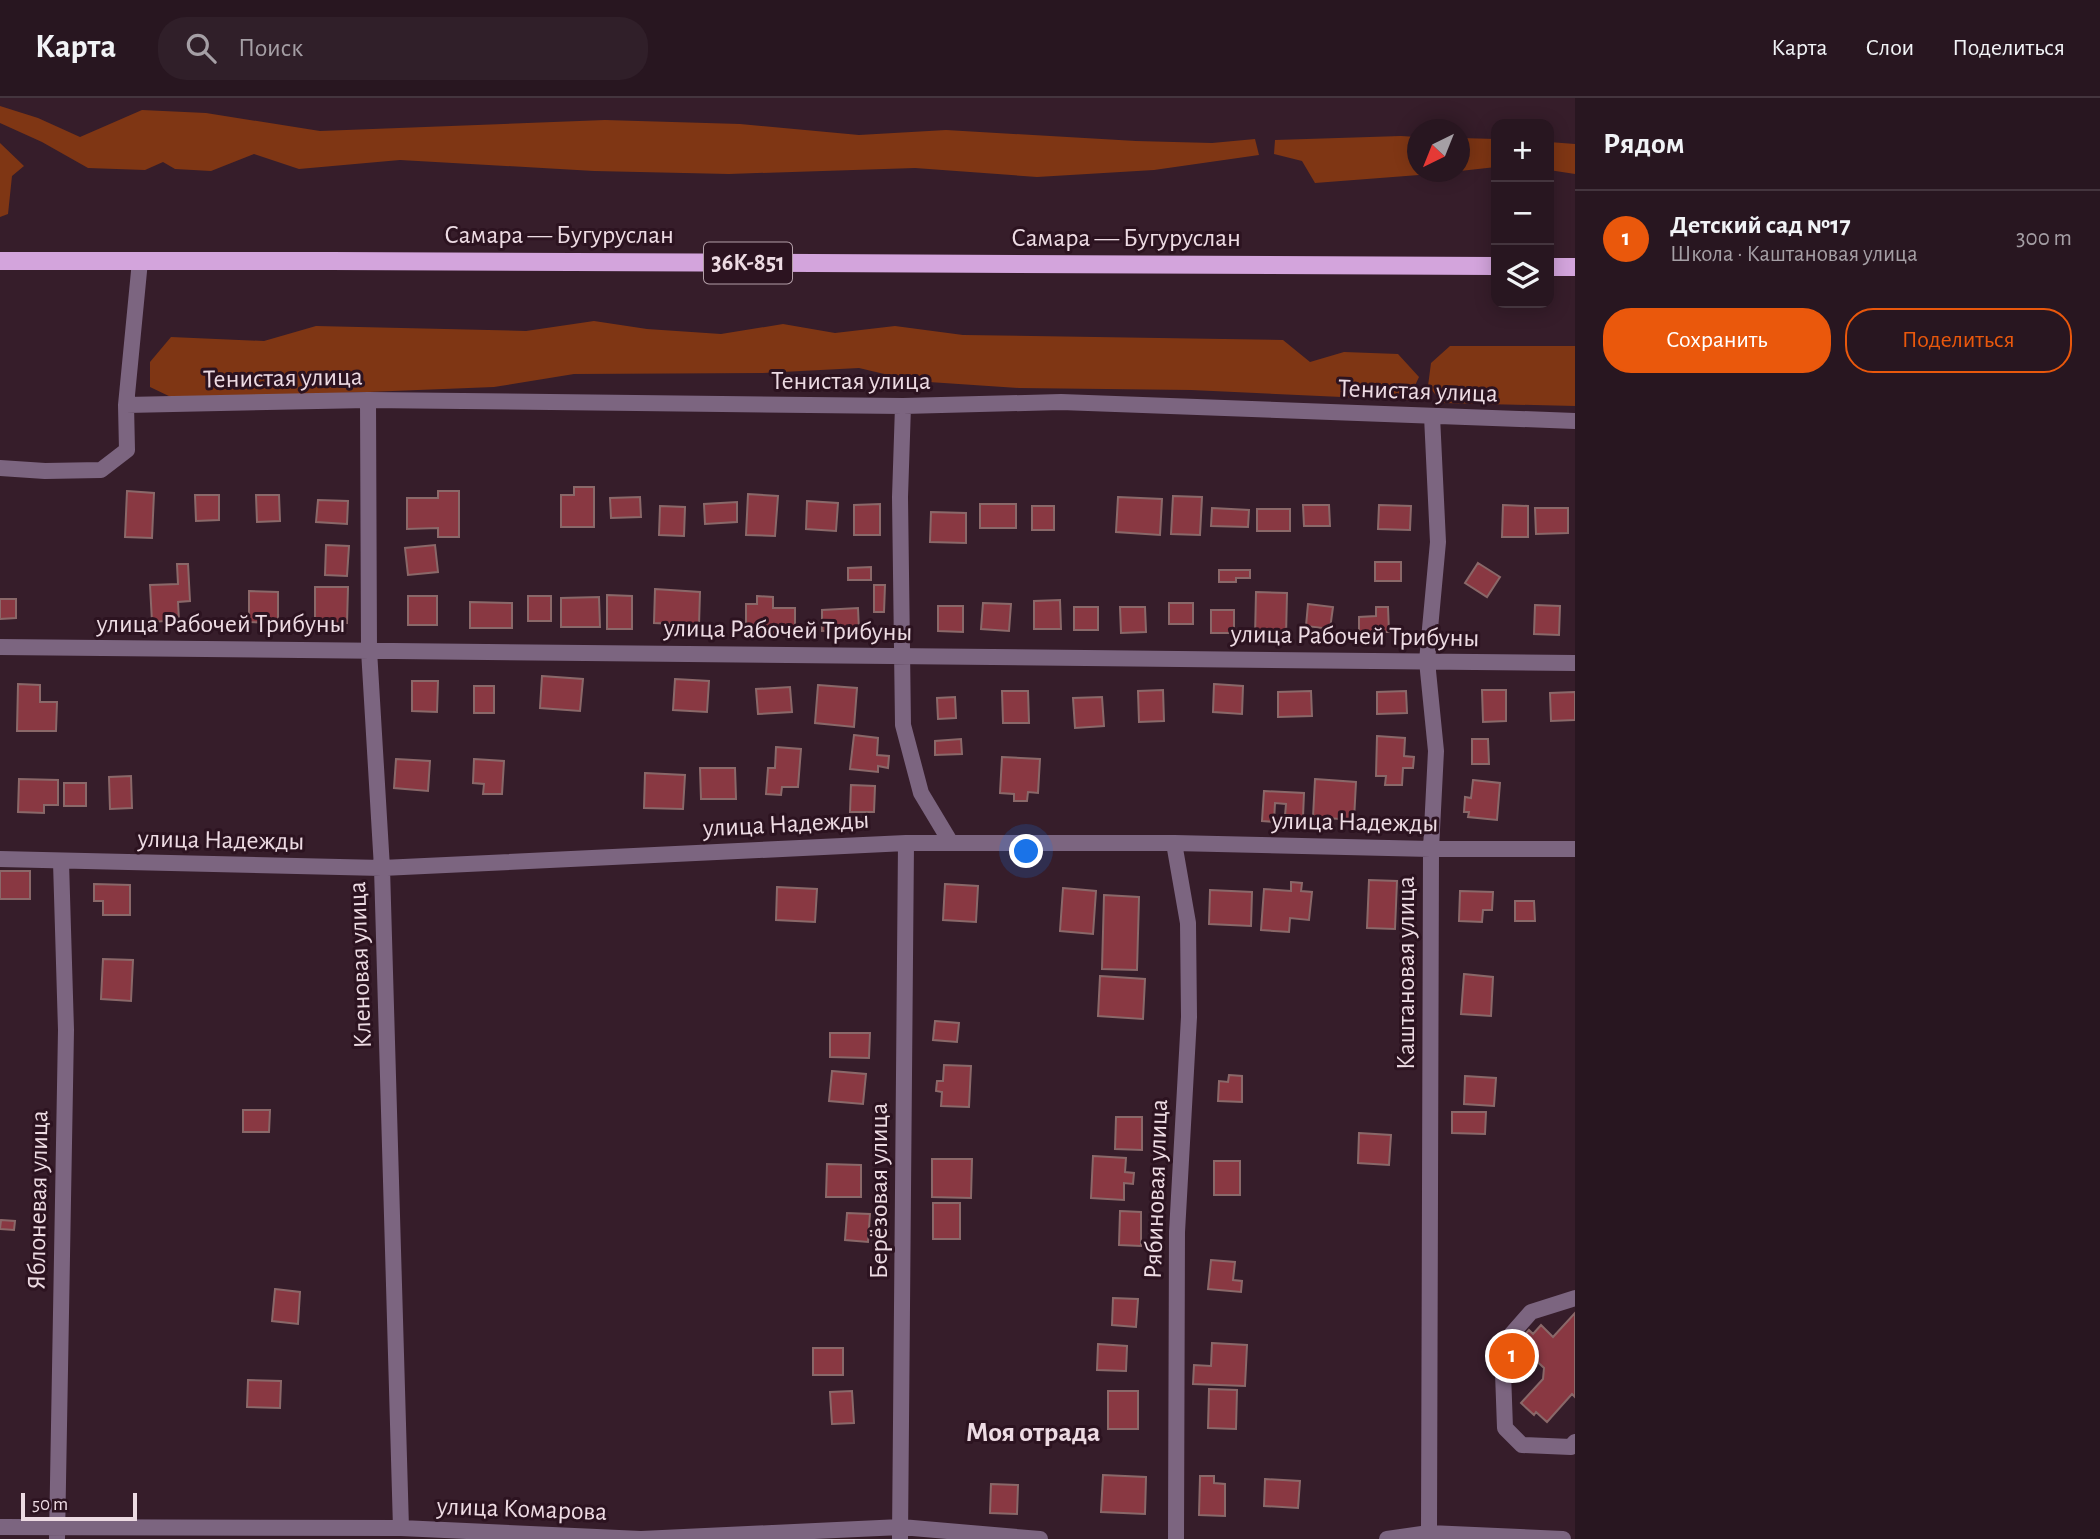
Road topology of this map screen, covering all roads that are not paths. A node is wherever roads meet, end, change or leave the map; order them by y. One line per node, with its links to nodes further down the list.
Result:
1 (0, 261): 2 (main road, Самара — Бугуруслан / 36К-851)
2 (140, 261): 3 (main road, Самара — Бугуруслан / 36К-851); 7 (street)
3 (1491, 266)
4 (1554, 267): 5 (main road)
5 (1575, 267)
6 (368, 400): 7 (street, Тенистая улица); 8 (street, Тенистая улица); 13 (street, Кленовая улица)
7 (126, 405): 11 (street)
8 (903, 406): 9 (street, Тенистая улица); 14 (street)
9 (1432, 416): 10 (street, Тенистая улица); 15 (street, Каштановая улица)
10 (1575, 421)
11 (0, 468)
12 (0, 647): 13 (street, улица Рабочей Трибуны)
13 (369, 650): 14 (street, улица Рабочей Трибуны); 24 (street, Кленовая улица)
14 (901, 656): 15 (street, улица Рабочей Трибуны); 18 (street)
15 (1427, 661): 16 (street, улица Рабочей Трибуны); 20 (street, Каштановая улица)
16 (1575, 663)
17 (906, 843): 18 (street, улица Надежды); 24 (street, улица Надежды); 30 (street, Берёзовая улица)
18 (951, 843): 19 (street, улица Надежды)
19 (1174, 843): 20 (street, улица Надежды); 34 (street, Рябиновая улица)
20 (1431, 849): 21 (street, улица Надежды); 31 (street, Каштановая улица)
21 (1575, 849)
22 (0, 859): 23 (street, улица Надежды)
23 (61, 862): 24 (street, улица Надежды); 29 (street, Яблоневая улица)
24 (382, 868): 28 (street, Кленовая улица)
25 (1575, 1298): 26 (street)
26 (1575, 1442)
27 (0, 1527): 29 (street, улица Комарова)
28 (401, 1528): 29 (street, улица Комарова); 32 (street, улица Комарова)
29 (57, 1533)
30 (900, 1533): 32 (street, улица Комарова); 33 (street, улица Комарова)
31 (1429, 1533): 35 (street); 36 (street)
32 (641, 1539)
33 (1040, 1539)
34 (1176, 1539)
35 (1387, 1539)
36 (1563, 1539)

